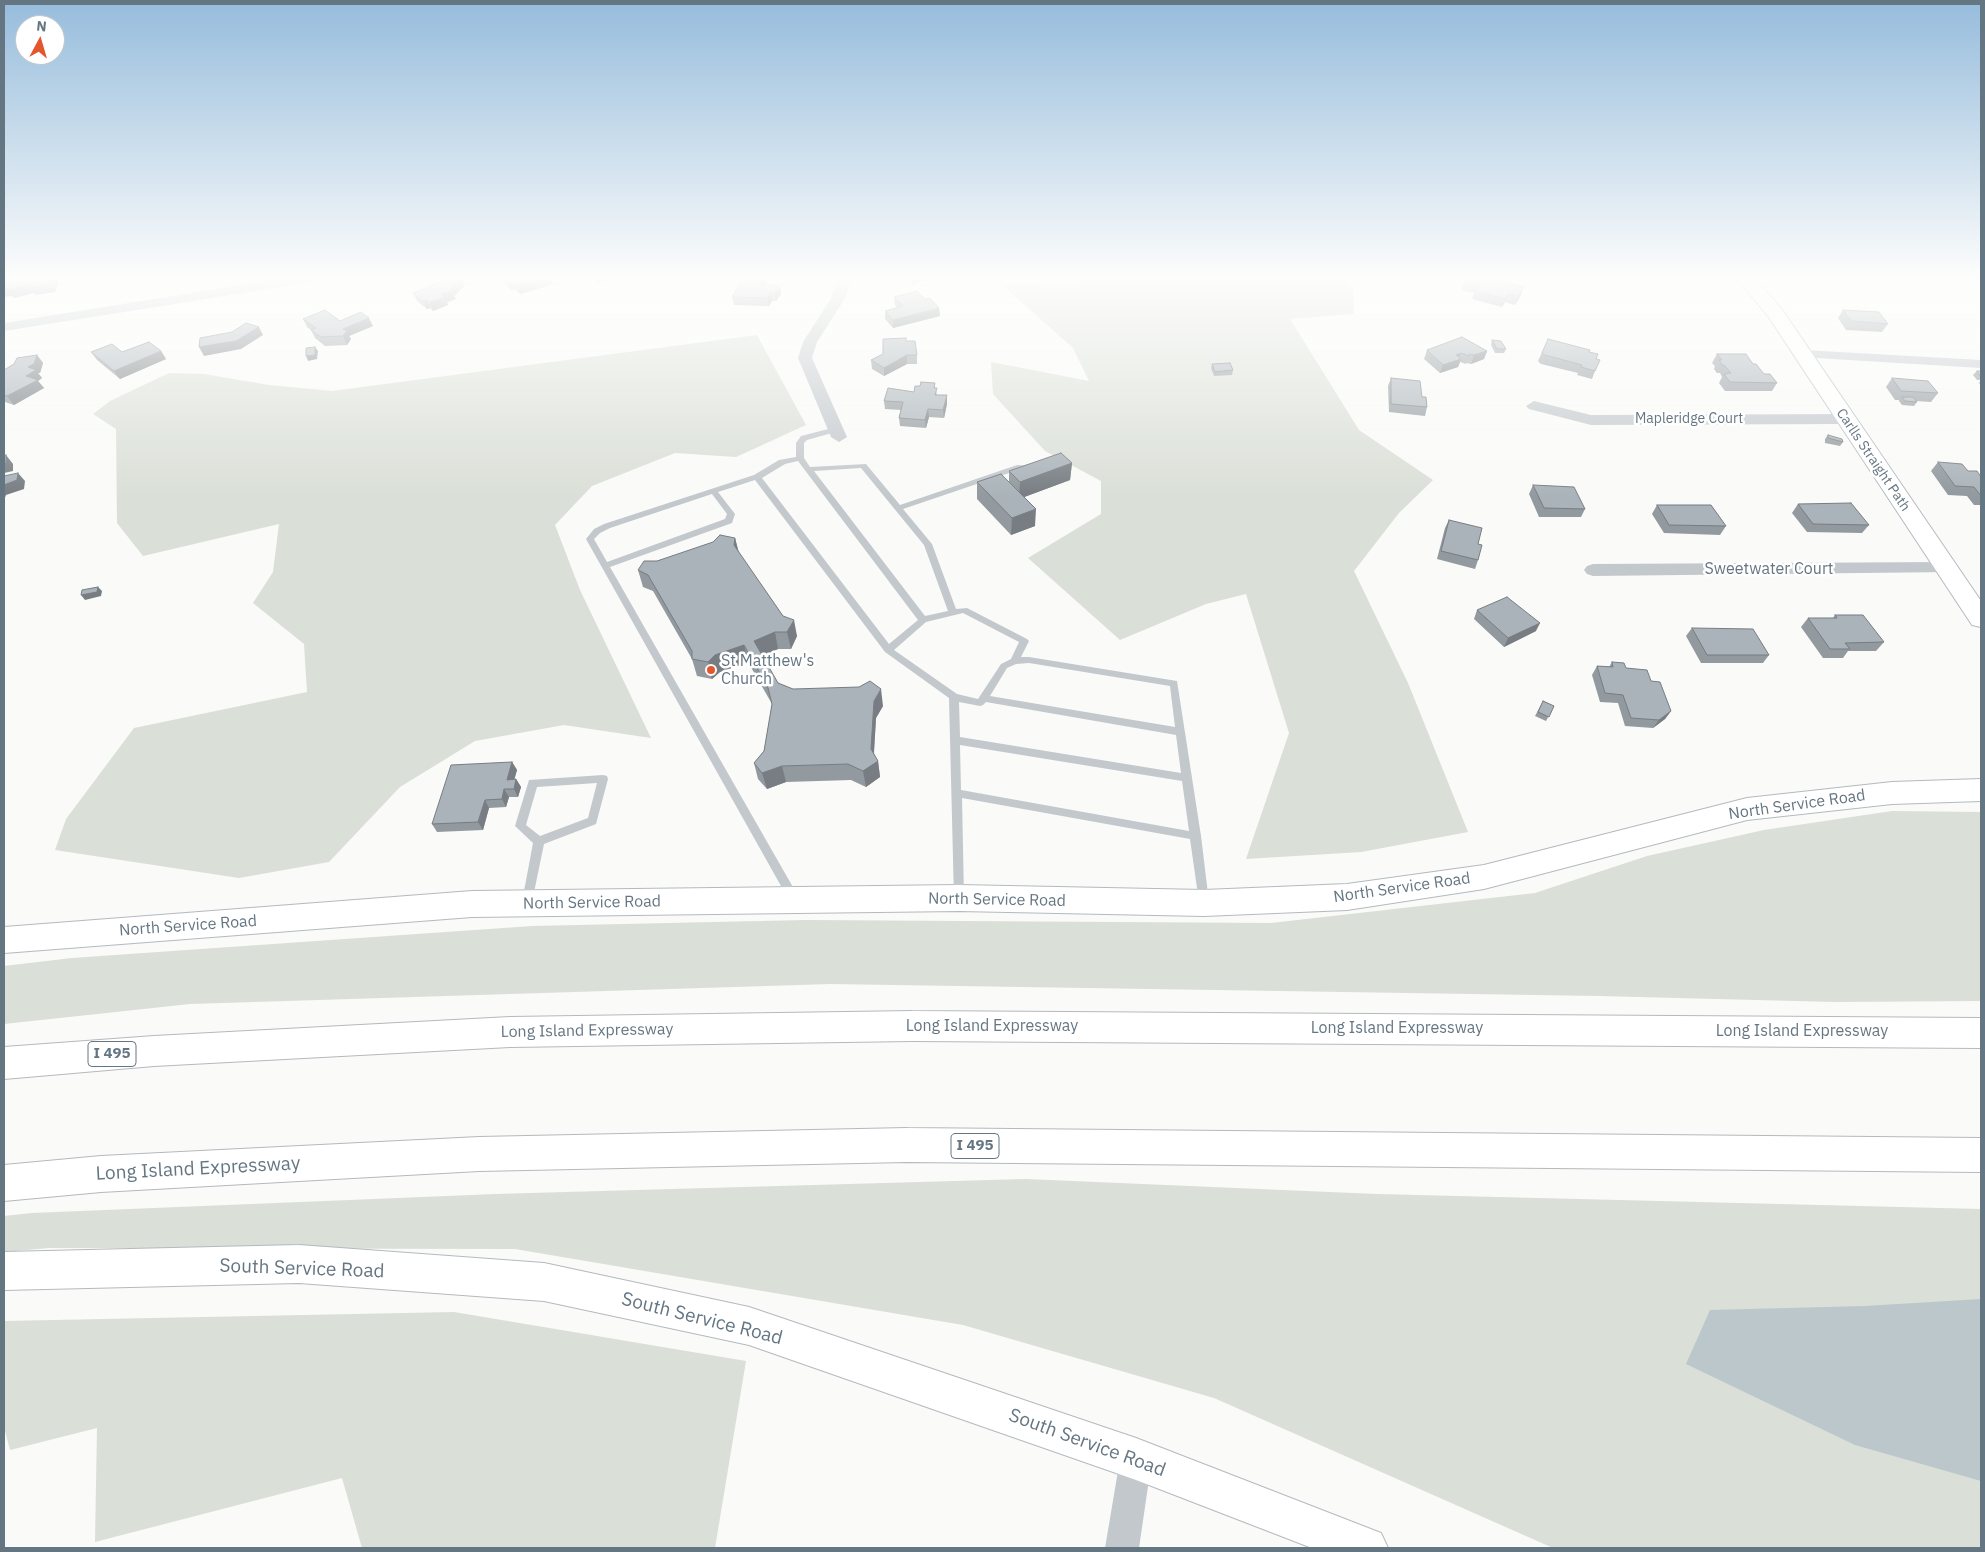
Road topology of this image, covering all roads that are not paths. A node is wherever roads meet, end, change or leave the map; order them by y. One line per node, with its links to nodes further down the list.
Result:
1 (807, 351): 7 (street)
2 (1802, 351): 3 (main road, Carlls Straight Path)
3 (1804, 354): 4 (street); 6 (main road, Carlls Straight Path)
4 (1981, 364)
5 (1534, 406): 6 (street, Mapleridge Court)
6 (1846, 419): 15 (main road, Carlls Straight Path)
7 (837, 433): 8 (lane)
8 (800, 458): 10 (lane); 11 (lane)
9 (1041, 468): 13 (lane)
10 (808, 469): 13 (lane); 19 (lane)
11 (757, 477): 12 (lane); 20 (lane)
12 (713, 491): 14 (lane); 14 (lane)
13 (898, 508): 17 (lane)
14 (604, 566): 32 (lane)
15 (1946, 568): 16 (street, Sweetwater Court); 18 (main road, Carlls Straight Path)
16 (1593, 570)
17 (953, 613): 19 (lane); 21 (lane)
18 (1981, 619)
19 (923, 620): 20 (lane)
20 (888, 650): 22 (lane)
21 (1015, 661): 23 (lane); 24 (lane)
22 (954, 697): 23 (lane); 25 (lane)
23 (984, 698): 24 (lane)
24 (1182, 732): 26 (lane)
25 (955, 740): 26 (lane); 28 (lane)
26 (1188, 778): 29 (lane)
27 (1981, 790): 34 (main road, North Service Road)
28 (956, 793): 29 (lane); 31 (lane)
29 (1196, 836): 34 (lane)
30 (539, 841): 30 (lane); 33 (lane)
31 (959, 898): 32 (main road, North Service Road); 34 (main road, North Service Road)
32 (795, 900): 33 (main road, North Service Road)
33 (527, 903): 35 (main road, North Service Road)
34 (1204, 903)
35 (4, 940)
36 (1981, 1033): 37 (main road, Long Island Expressway / I 495)
37 (4, 1063)
38 (1981, 1155): 39 (main road, Long Island Expressway / I 495)
39 (4, 1183)
40 (4, 1271): 41 (main road, South Service Road)
41 (1136, 1460): 42 (street); 43 (main road, South Service Road)
42 (1122, 1548)
43 (1366, 1548)

